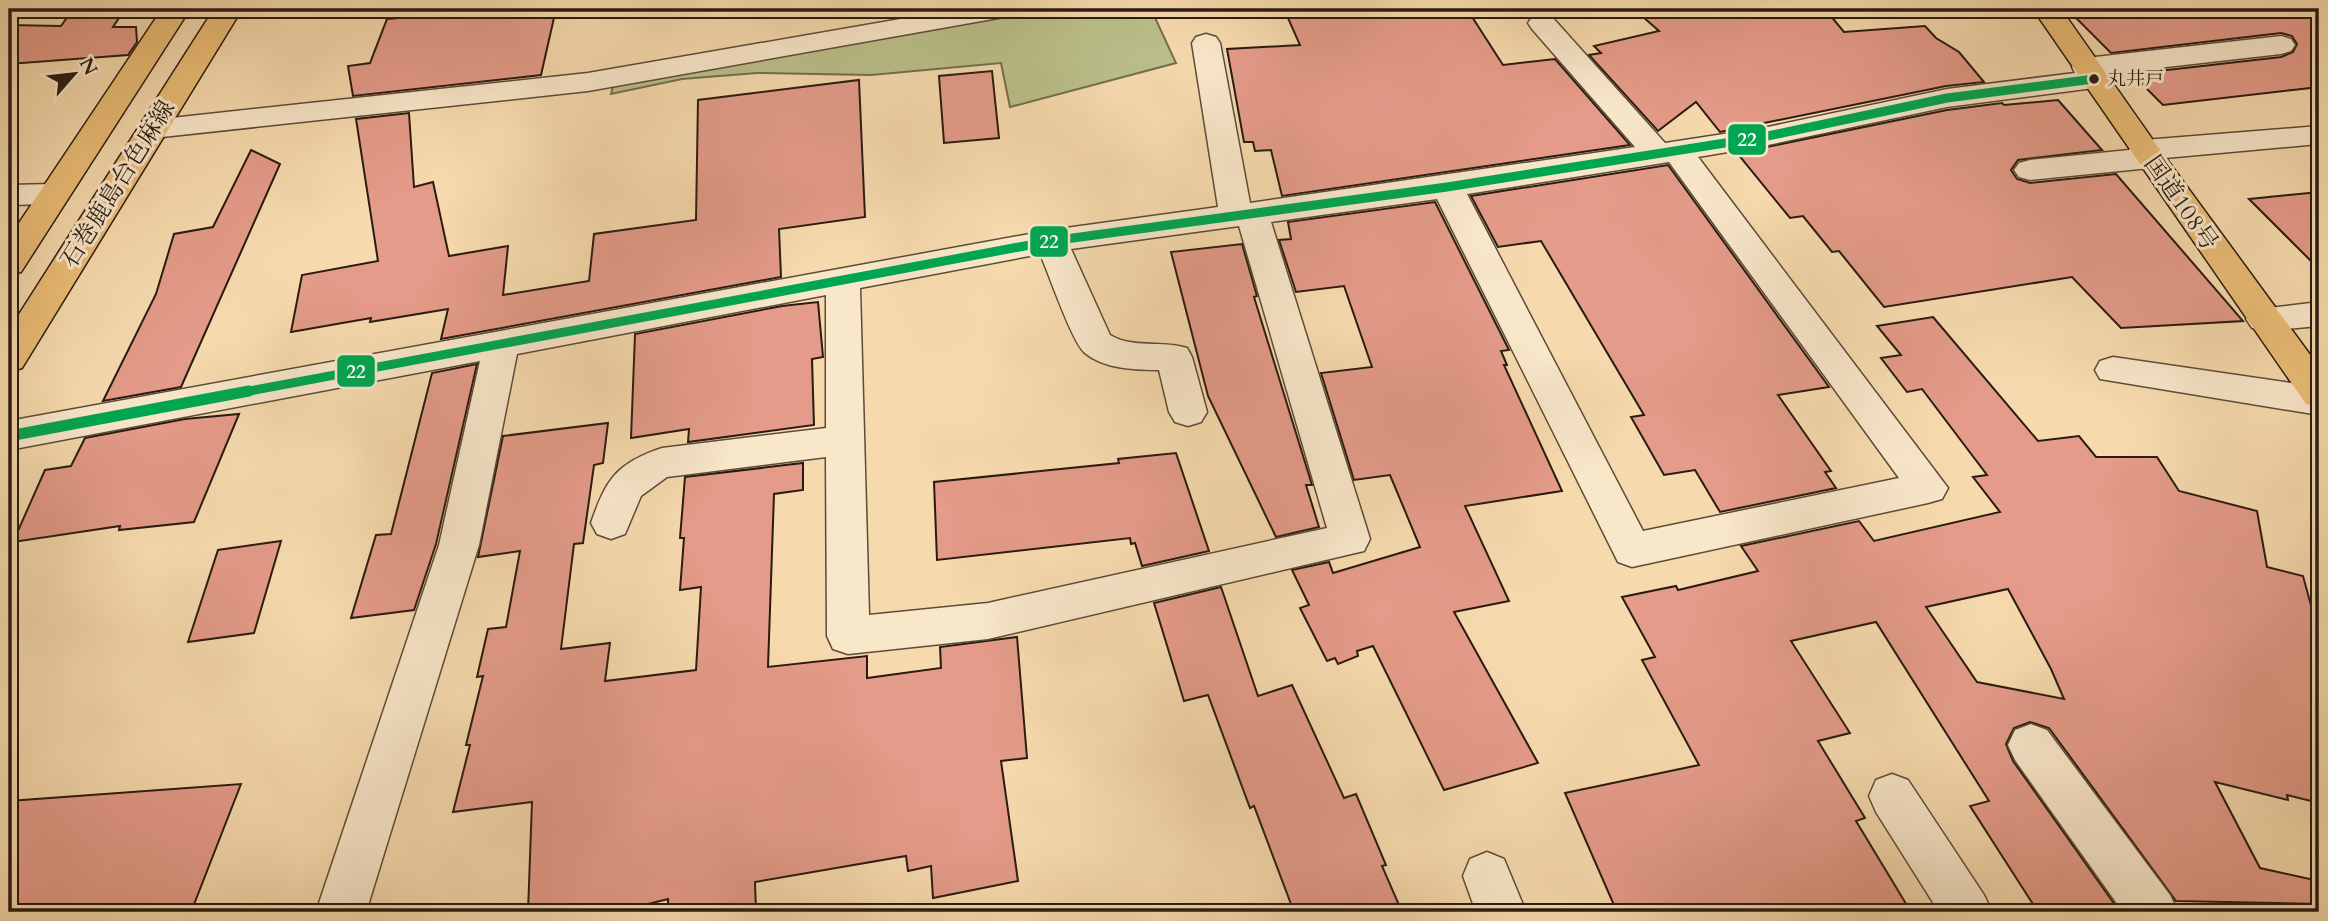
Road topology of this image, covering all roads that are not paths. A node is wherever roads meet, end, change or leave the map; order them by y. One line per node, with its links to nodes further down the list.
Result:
1 (176, 9): 15 (main road, 石巻鹿島台色麻線)
2 (228, 9): 9 (main road, 石巻鹿島台色麻線)
3 (1004, 9): 9 (street)
4 (2047, 9): 8 (main road, 国道108号)
5 (1542, 23): 11 (street)
6 (1206, 43): 17 (street)
7 (2281, 45): 8 (street)
8 (2090, 73): 11 (street); 12 (main road, 国道108号)
9 (153, 129): 24 (main road, 石巻鹿島台色麻線)
10 (2319, 135): 12 (street)
11 (1667, 152): 14 (street); 14 (street)
12 (2147, 154): 13 (street); 22 (main road, 国道108号)
13 (2030, 170)
14 (1447, 187): 17 (street)
15 (53, 194): 16 (street); 19 (main road, 石巻鹿島台色麻線)
16 (9, 195)
17 (1244, 215): 18 (street); 30 (street)
18 (1051, 241): 20 (street); 28 (street)
19 (9, 264)
20 (843, 280): 23 (street); 30 (street)
21 (2319, 314): 22 (street)
22 (2264, 319): 26 (main road, 国道108号)
23 (502, 342): 29 (street); 34 (street)
24 (9, 359)
25 (2113, 370): 27 (street)
26 (2319, 394)
27 (2319, 401)
28 (1188, 412)
29 (9, 436)
30 (846, 440): 31 (street)
31 (611, 523)
32 (2031, 745): 36 (street)
33 (1892, 796): 35 (street)
34 (341, 912)
35 (1967, 912)
36 (2153, 912)

